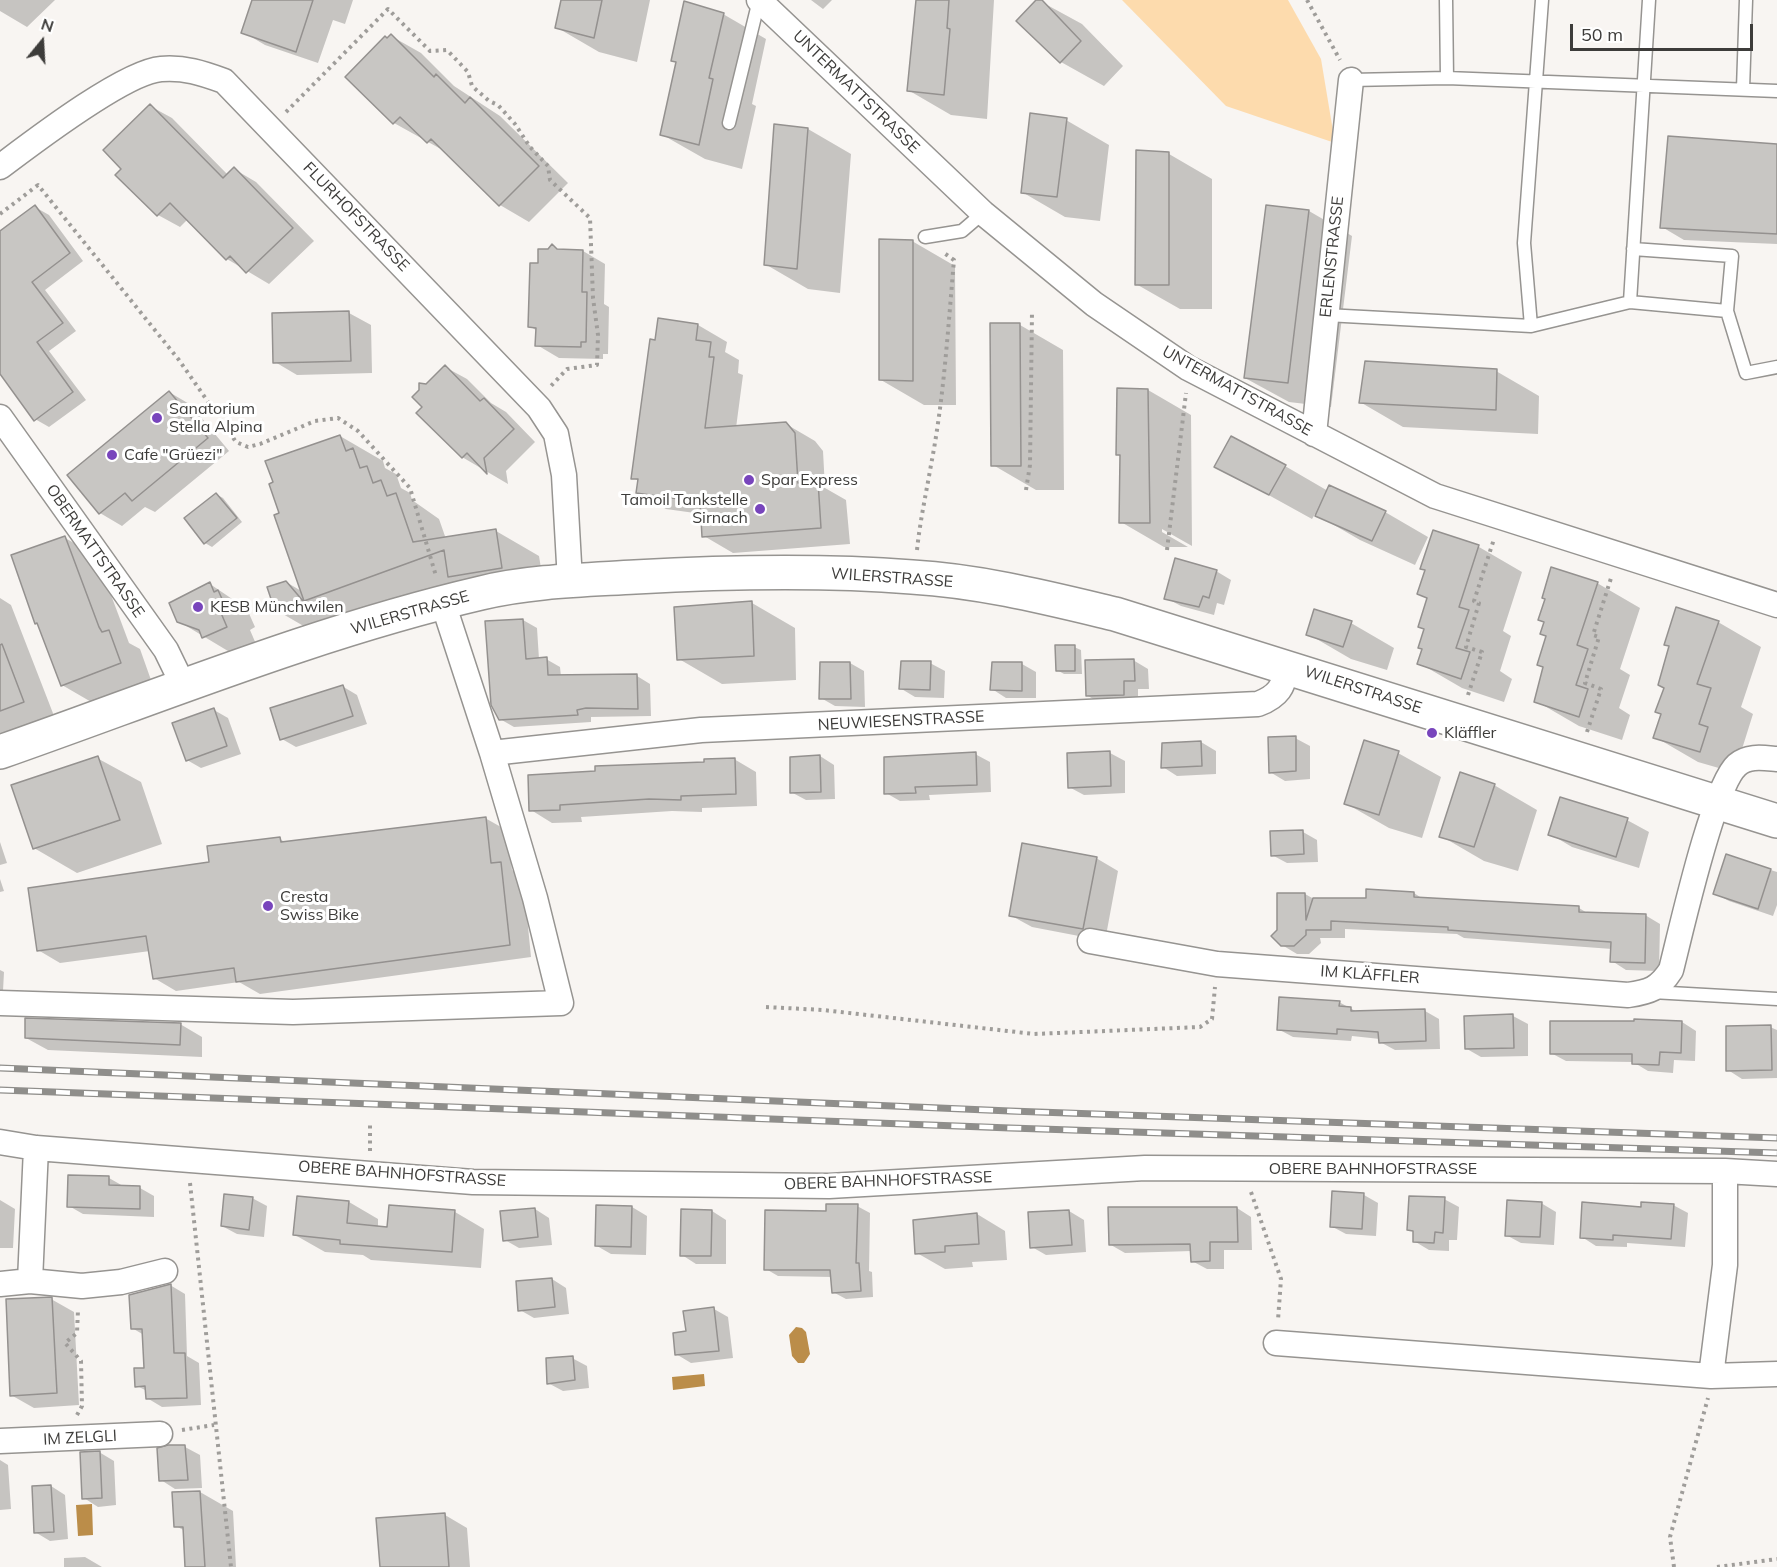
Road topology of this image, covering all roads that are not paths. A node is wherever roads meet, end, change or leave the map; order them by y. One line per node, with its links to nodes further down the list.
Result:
1 (759, 0): 12 (lane); 14 (street, UNTERMATTSTRASSE)
2 (1446, 0): 6 (lane)
3 (1542, 0): 8 (lane)
4 (1649, 0): 9 (lane)
5 (1746, 0): 10 (lane)
6 (1447, 78): 7 (lane); 8 (lane)
7 (1351, 80): 19 (street, ERLENSTRASSE)
8 (1536, 81): 9 (lane); 20 (lane)
9 (1644, 86): 10 (lane); 16 (lane)
10 (1743, 89): 11 (lane)
11 (1777, 91)
12 (729, 123)
13 (0, 167): 24 (street, FLURHOFSTRASSE)
14 (983, 213): 15 (lane); 23 (street, UNTERMATTSTRASSE)
15 (925, 237)
16 (1633, 249): 17 (lane); 18 (lane)
17 (1630, 302): 18 (lane); 20 (lane)
18 (1727, 311): 21 (lane)
19 (1326, 315): 20 (lane); 23 (street, ERLENSTRASSE)
20 (1531, 326)
21 (1777, 367)
22 (0, 417): 28 (street, OBERMATTSTRASSE)
23 (1314, 434): 26 (street, UNTERMATTSTRASSE)
24 (570, 581): 25 (main road, WILERSTRASSE); 27 (main road, WILERSTRASSE)
25 (443, 603): 28 (main road, WILERSTRASSE); 30 (street)
26 (1777, 605)
27 (1288, 666): 30 (street, NEUWIESENSTRASSE); 32 (main road, WILERSTRASSE)
28 (184, 687): 29 (main road, WILERSTRASSE)
29 (0, 752)
30 (492, 753): 37 (street)
31 (1777, 759): 32 (street)
32 (1717, 803): 33 (main road, WILERSTRASSE); 35 (street)
33 (1777, 821)
34 (1090, 941): 35 (street, IM KLÄFFLER)
35 (1651, 992): 36 (lane, IM KLÄFFLER)
36 (1777, 999)
37 (0, 1003)
38 (0, 1142): 39 (street, OBERE BAHNHOFSTRASSE)
39 (36, 1148): 40 (street, OBERE BAHNHOFSTRASSE); 43 (street)
40 (1725, 1172): 41 (street, OBERE BAHNHOFSTRASSE); 47 (street)
41 (1777, 1174)
42 (165, 1271): 43 (street)
43 (30, 1281): 44 (street)
44 (0, 1284)
45 (1276, 1343): 47 (street)
46 (1777, 1374): 47 (street)
47 (1711, 1376)
48 (160, 1434): 49 (street, IM ZELGLI)
49 (0, 1441)

